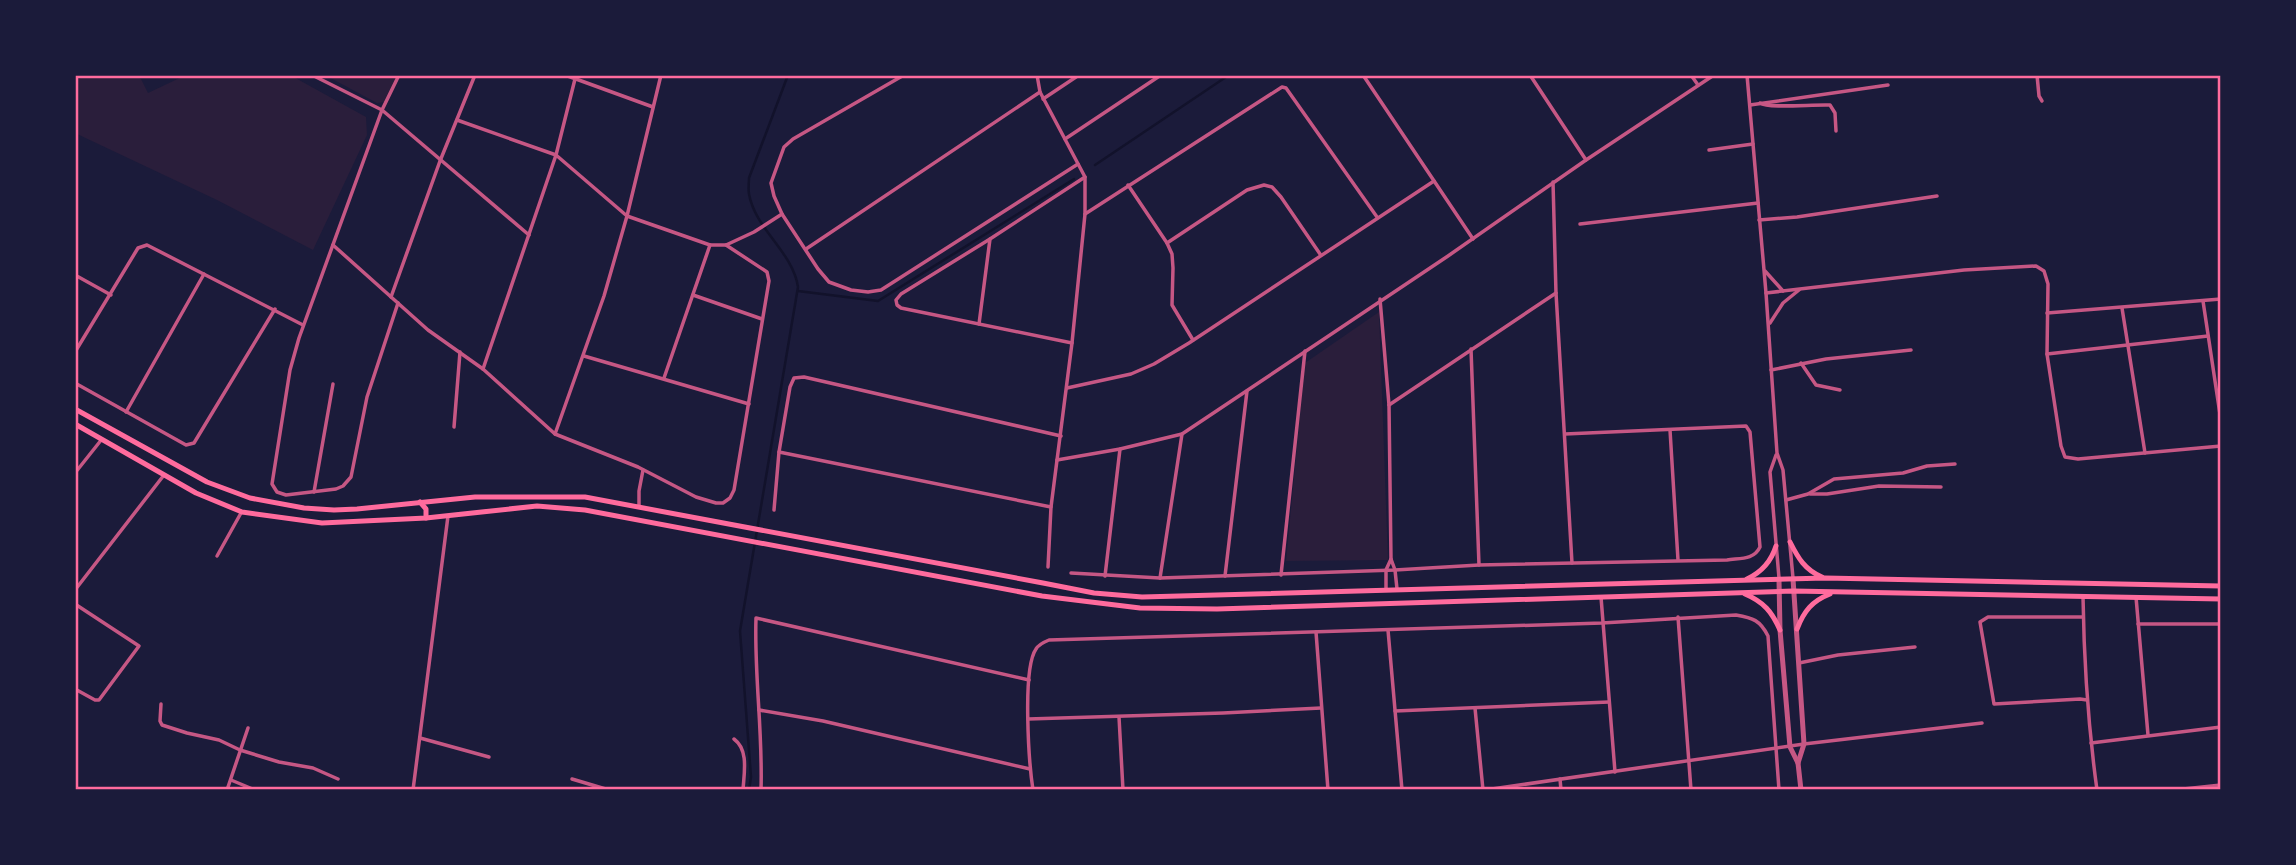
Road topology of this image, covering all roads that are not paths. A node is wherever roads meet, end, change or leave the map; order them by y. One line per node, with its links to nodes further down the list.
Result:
1 (312, 75): 25 (street)
2 (399, 75): 25 (street)
3 (565, 75): 16 (street)
4 (661, 75): 24 (street)
5 (1037, 75): 19 (street)
6 (1079, 75): 20 (street)
7 (1161, 75): 28 (street)
8 (1363, 75): 36 (street)
9 (1530, 75): 32 (street)
10 (1691, 75): 17 (street)
11 (1714, 75): 17 (street)
12 (1747, 75): 23 (street)
13 (2037, 75): 21 (street)
14 (474, 76): 26 (street)
15 (902, 76): 41 (street)
16 (575, 79): 24 (street); 31 (street)
17 (1698, 85): 32 (street)
18 (1888, 85): 22 (street)
19 (1040, 92): 20 (street); 54 (street)
20 (1043, 99): 28 (street)
21 (2042, 101)
22 (1760, 103): 23 (street); 27 (street)
23 (1750, 105): 29 (street)
24 (653, 107): 43 (street)
25 (382, 110): 33 (street); 52 (street)
26 (457, 120): 31 (street); 33 (street)
27 (1836, 131)
28 (1065, 139): 34 (street)
29 (1753, 144): 30 (street); 40 (street)
30 (1709, 150)
31 (556, 155): 43 (street); 47 (street)
32 (1586, 160): 37 (street)
33 (440, 161): 47 (street); 65 (street)
34 (1078, 164): 35 (street); 54 (street)
35 (1085, 177): 42 (street); 48 (street)
36 (1434, 181): 44 (street); 49 (street)
37 (1553, 182): 49 (street); 61 (street)
38 (1128, 185): 42 (street); 44 (street); 50 (street)
39 (1937, 196): 45 (street)
40 (1758, 203): 45 (street); 46 (street)
41 (782, 214): 51 (street); 54 (street)
42 (1085, 214): 79 (street)
43 (627, 216): 53 (street); 87 (street)
44 (1377, 217): 55 (street)
45 (1759, 220): 56 (street)
46 (1580, 225)
47 (529, 236): 89 (street)
48 (990, 239): 74 (street); 74 (street)
49 (1473, 239): 66 (street)
50 (1167, 243): 55 (street); 78 (street)
51 (726, 244): 53 (street); 73 (street)
52 (333, 245): 65 (street); 75 (street)
53 (710, 245): 64 (street)
54 (806, 250)
55 (1320, 255): 78 (street)
56 (1764, 270): 60 (street); 62 (street)
57 (204, 274): 63 (street); 71 (street); 100 (street)
58 (75, 275): 63 (street)
59 (1801, 289): 60 (street); 72 (street); 76 (street)
60 (1783, 291): 62 (street)
61 (1556, 293): 81 (street); 107 (street)
62 (1766, 293): 76 (street)
63 (111, 295): 84 (street)
64 (692, 295): 73 (street); 91 (street)
65 (391, 297): 69 (street)
66 (1380, 299): 83 (street); 98 (street)
67 (2221, 299): 68 (street)
68 (2203, 301): 70 (street); 77 (street)
69 (398, 303): 85 (street); 121 (street)
70 (2122, 308): 72 (street); 80 (street)
71 (275, 309): 75 (street); 100 (street)
72 (2047, 313): 86 (street)
73 (762, 319): 97 (street)
74 (979, 324): 79 (street)
75 (303, 325): 121 (street)
76 (1769, 326): 90 (street)
77 (2208, 336): 80 (street); 101 (street)
78 (1193, 340): 94 (street)
79 (1072, 343): 94 (street)
80 (2128, 345): 86 (street); 114 (street)
81 (1471, 349): 98 (street); 137 (street)
82 (1911, 350): 88 (street)
83 (1305, 351): 96 (street); 142 (street)
84 (75, 352)
85 (460, 352): 89 (street); 103 (street)
86 (2047, 354): 114 (street)
87 (584, 356): 91 (street); 105 (street)
88 (1801, 363): 90 (street); 95 (street)
89 (483, 369): 105 (street)
90 (1771, 370): 113 (street)
91 (664, 378): 97 (street)
92 (75, 383): 100 (street)
93 (332, 384): 121 (street)
94 (1067, 388): 108 (street)
95 (1840, 390)
96 (1247, 391): 106 (street); 144 (street)
97 (749, 404): 117 (street)
98 (1389, 405): 134 (street)
99 (75, 408): 124 (main road)
100 (126, 412)
101 (2221, 421)
102 (75, 424): 109 (main road)
103 (454, 427)
104 (1670, 430): 107 (street); 135 (street); 135 (street)
105 (555, 433): 117 (street)
106 (1182, 434): 111 (street); 145 (street)
107 (1565, 434): 136 (street)
108 (1060, 436): 112 (street); 115 (street)
109 (102, 439): 118 (street); 119 (main road)
110 (2221, 446): 114 (street)
111 (1120, 449): 115 (street); 143 (street)
112 (779, 452): 126 (street); 127 (street)
113 (1777, 453): 123 (street); 132 (street)
114 (2146, 453)
115 (1057, 460): 126 (street)
116 (1955, 464): 122 (street)
117 (643, 470): 125 (street)
118 (75, 473)
119 (164, 475): 128 (main road); 152 (street)
120 (1941, 487): 122 (street)
121 (314, 492)
122 (1808, 494): 123 (street)
123 (1786, 500): 131 (street)
124 (420, 502): 125 (main road); 130 (main road)
125 (639, 507): 153 (main road)
126 (1051, 507): 138 (street)
127 (774, 510)
128 (242, 512): 130 (main road); 133 (street)
129 (448, 516): 130 (main road); 161 (main road); 189 (street)
130 (426, 518)
131 (1790, 542): 146 (main road); 147 (street)
132 (1776, 546): 148 (main road); 149 (street)
133 (217, 556)
134 (1391, 559): 139 (street); 140 (street)
135 (1678, 560): 136 (street)
136 (1572, 563): 137 (street)
137 (1479, 565): 140 (street)
138 (1048, 567)
139 (1386, 570): 140 (street); 142 (street); 153 (street)
140 (1395, 570): 151 (street)
141 (1071, 573): 143 (street)
142 (1281, 575): 144 (street)
143 (1105, 576): 145 (street)
144 (1225, 576): 145 (street)
145 (1160, 578)
146 (1825, 578): 147 (main road); 150 (main road)
147 (1793, 579): 149 (main road); 155 (street)
148 (1744, 580): 149 (main road); 151 (main road)
149 (1779, 580): 154 (street)
150 (2221, 586)
151 (1397, 589): 153 (main road)
152 (75, 590)
153 (1387, 590)
154 (1779, 591): 155 (main road); 157 (main road); 170 (street)
155 (1793, 591): 156 (main road); 169 (street)
156 (1844, 592): 158 (main road); 169 (main road)
157 (1742, 593): 161 (main road); 170 (main road)
158 (2083, 597): 159 (main road); 164 (street)
159 (2136, 597): 160 (main road); 166 (street)
160 (2221, 599)
161 (1601, 600): 165 (street)
162 (75, 604): 175 (street)
163 (1678, 617): 165 (street); 195 (street); 197 (street)
164 (2083, 617): 176 (street); 176 (street)
165 (1602, 623): 168 (street); 177 (street)
166 (2138, 624): 167 (street); 188 (street)
167 (2221, 624)
168 (1388, 629): 171 (street); 182 (street)
169 (1797, 629): 173 (street)
170 (1780, 630): 193 (street)
171 (1315, 632): 174 (street); 179 (street)
172 (1915, 647): 173 (street)
173 (1799, 663): 192 (street)
174 (1029, 680): 181 (street); 184 (street)
175 (75, 689)
176 (2087, 700): 191 (street)
177 (1609, 702): 180 (street); 200 (street)
178 (161, 704): 194 (street)
179 (1321, 708): 183 (street); 214 (street)
180 (1475, 708): 182 (street); 216 (street)
181 (759, 710): 199 (street); 211 (street)
182 (1395, 711): 215 (street)
183 (1119, 717): 184 (street); 213 (street)
184 (1028, 719): 199 (street)
185 (1982, 723): 192 (street)
186 (2221, 727): 188 (street)
187 (248, 728): 194 (street)
188 (2148, 735): 191 (street)
189 (420, 738): 196 (street); 208 (street)
190 (734, 739): 210 (street)
191 (2091, 743): 221 (street)
192 (1804, 744): 193 (street); 198 (street)
193 (1790, 747): 195 (street); 198 (street)
194 (240, 750): 201 (street); 204 (street)
195 (1774, 750): 197 (street); 219 (street)
196 (489, 757)
197 (1690, 761): 200 (street); 218 (street)
198 (1798, 763): 220 (street)
199 (1030, 769): 212 (street)
200 (1615, 772): 203 (street)
201 (338, 779)
202 (572, 779): 209 (street)
203 (1560, 779): 216 (street); 217 (street)
204 (230, 780): 206 (street); 207 (street)
205 (2221, 785): 222 (street)
206 (227, 790)
207 (255, 790)
208 (413, 790)
209 (609, 790)
210 (743, 790)
211 (762, 790)
212 (1032, 790)
213 (1123, 790)
214 (1328, 790)
215 (1402, 790)
216 (1484, 790)
217 (1561, 790)
218 (1691, 790)
219 (1779, 790)
220 (1801, 790)
221 (2097, 790)
222 (2174, 790)

